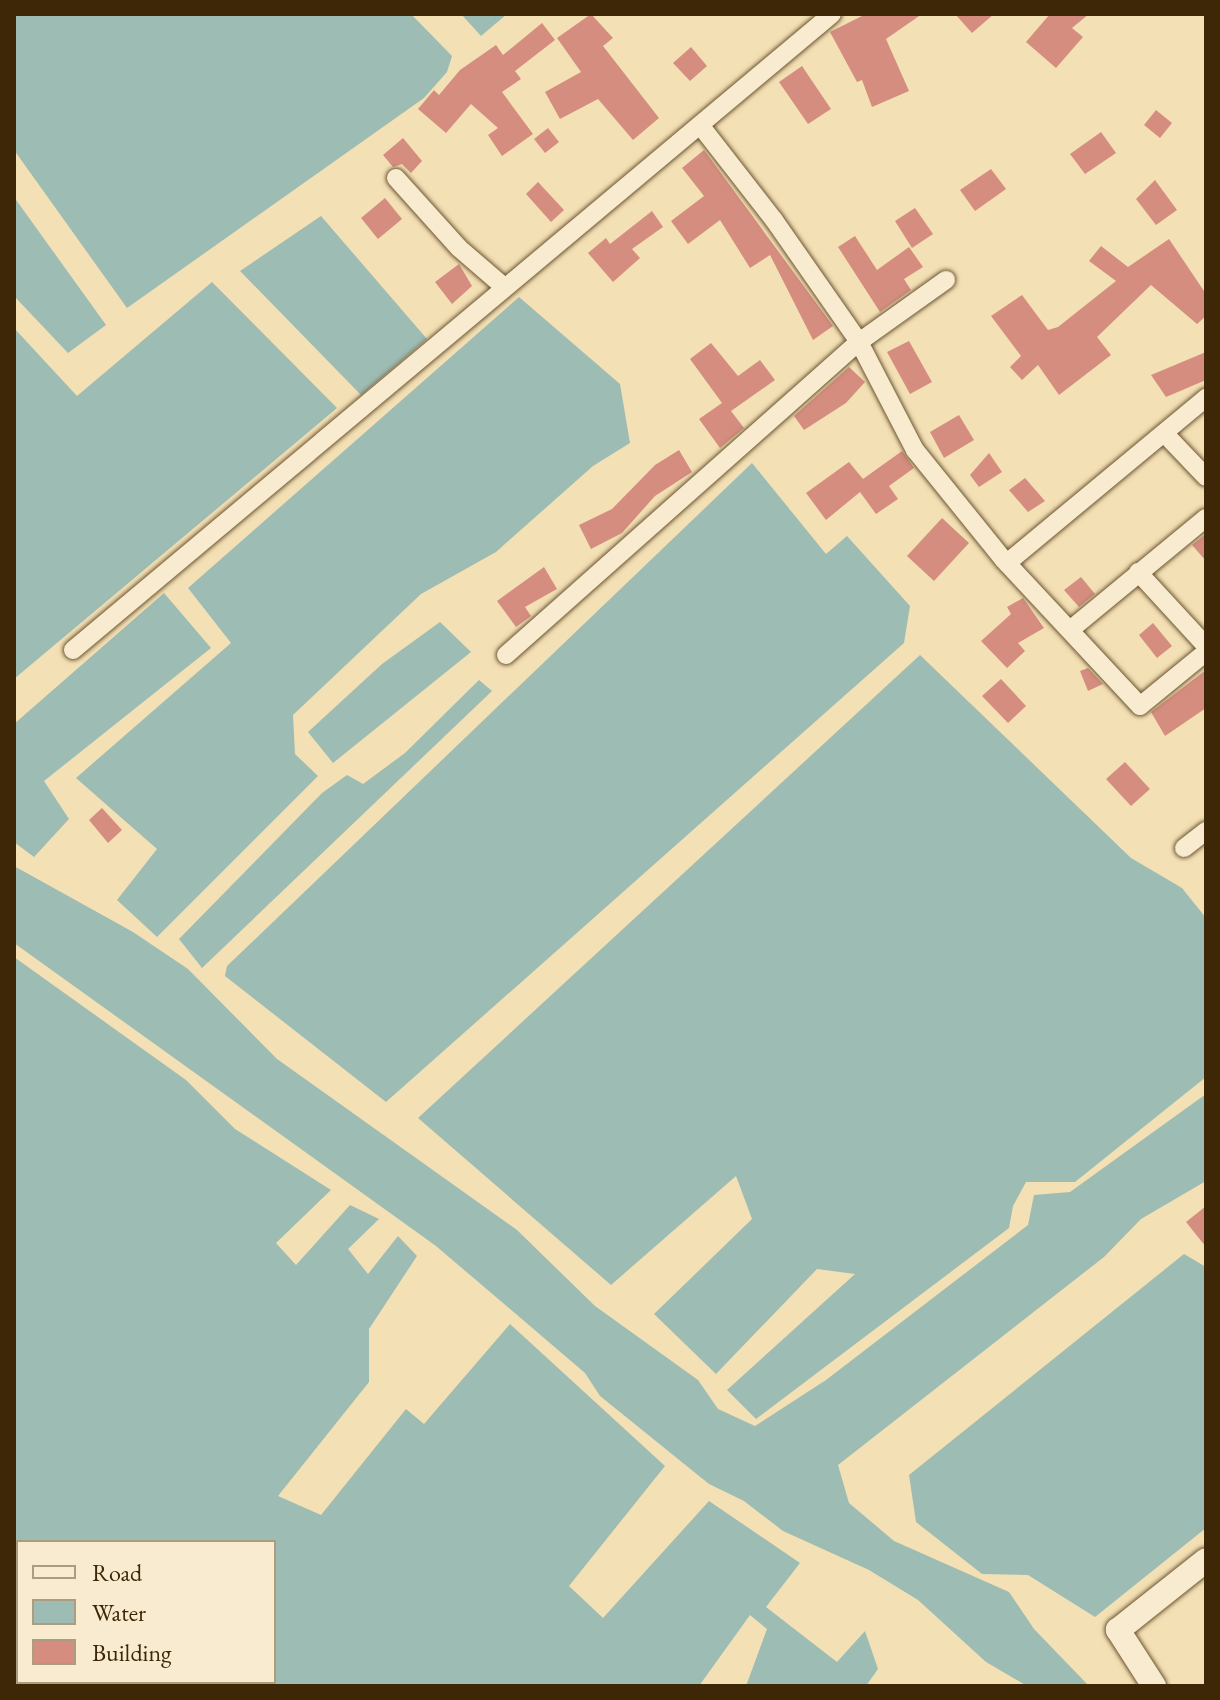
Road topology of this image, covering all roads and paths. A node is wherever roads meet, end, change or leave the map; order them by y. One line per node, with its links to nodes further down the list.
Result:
1 (832, 14): 2 (street)
2 (700, 125): 5 (street); 6 (street)
3 (396, 178): 5 (street)
4 (946, 280): 6 (street)
5 (503, 286): 15 (street)
6 (859, 342): 11 (street); 17 (street)
7 (1206, 398): 8 (street)
8 (1165, 434): 9 (street); 11 (street)
9 (1206, 477)
10 (1206, 518): 12 (street)
11 (1007, 563): 13 (street)
12 (1138, 572): 13 (street); 14 (street)
13 (1070, 630): 16 (street)
14 (1206, 646)
15 (73, 650)
16 (1206, 652)
17 (506, 655)
18 (1206, 831): 19 (street)
19 (1184, 848)
20 (1206, 1560): 21 (main road)
21 (1154, 1686)

